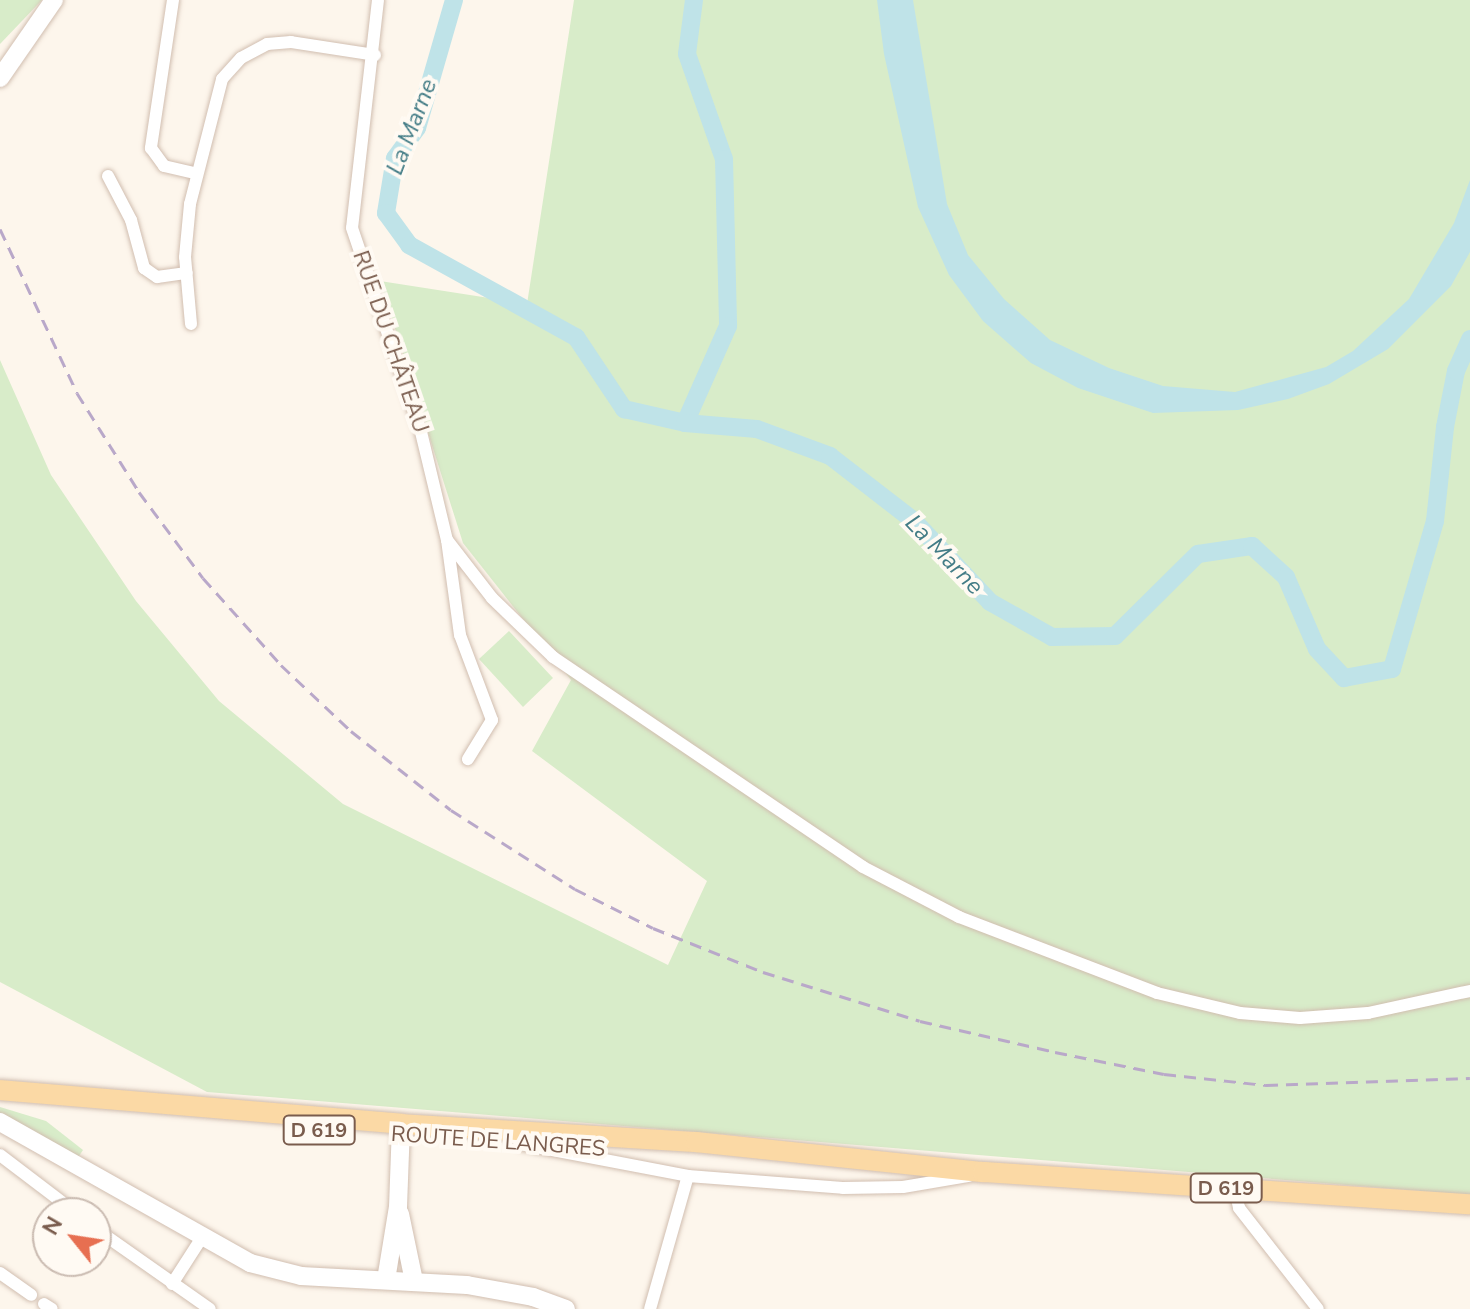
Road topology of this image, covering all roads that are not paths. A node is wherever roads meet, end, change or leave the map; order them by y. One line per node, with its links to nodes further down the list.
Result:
1 (54, 0): 5 (street)
2 (173, 0): 6 (street)
3 (378, 0): 4 (street, RUE DU CHÂTEAU)
4 (375, 55): 6 (street); 10 (street, RUE DU CHÂTEAU)
5 (0, 78)
6 (194, 173): 8 (street)
7 (108, 176): 8 (street)
8 (187, 273): 9 (street)
9 (191, 324)
10 (447, 540): 11 (street, RUE DU CHÂTEAU); 12 (street)
11 (468, 759)
12 (1470, 991)
13 (0, 1090): 16 (main road, D 619)
14 (0, 1103): 16 (main road, ROUTE DE LANGRES / D 619)
15 (0, 1122): 26 (street)
16 (401, 1130): 17 (main road, ROUTE DE LANGRES / D 619); 19 (main road, D 619); 25 (street)
17 (521, 1144): 19 (main road, ROUTE DE LANGRES / D 619); 21 (street)
18 (0, 1155): 23 (street)
19 (852, 1161): 20 (main road, D 619)
20 (983, 1172): 21 (street); 22 (main road, D 619)
21 (688, 1176): 35 (street)
22 (1235, 1189): 24 (main road, D 619); 36 (street)
23 (55, 1197)
24 (1470, 1204)
25 (398, 1207): 29 (street); 30 (street)
26 (201, 1239): 29 (street); 31 (street)
27 (112, 1241): 31 (street)
28 (0, 1273): 32 (street)
29 (386, 1280): 30 (street)
30 (414, 1281): 34 (street)
31 (172, 1284): 33 (street)
32 (31, 1295)
33 (210, 1309)
34 (566, 1309)
35 (650, 1309)
36 (1318, 1309)

